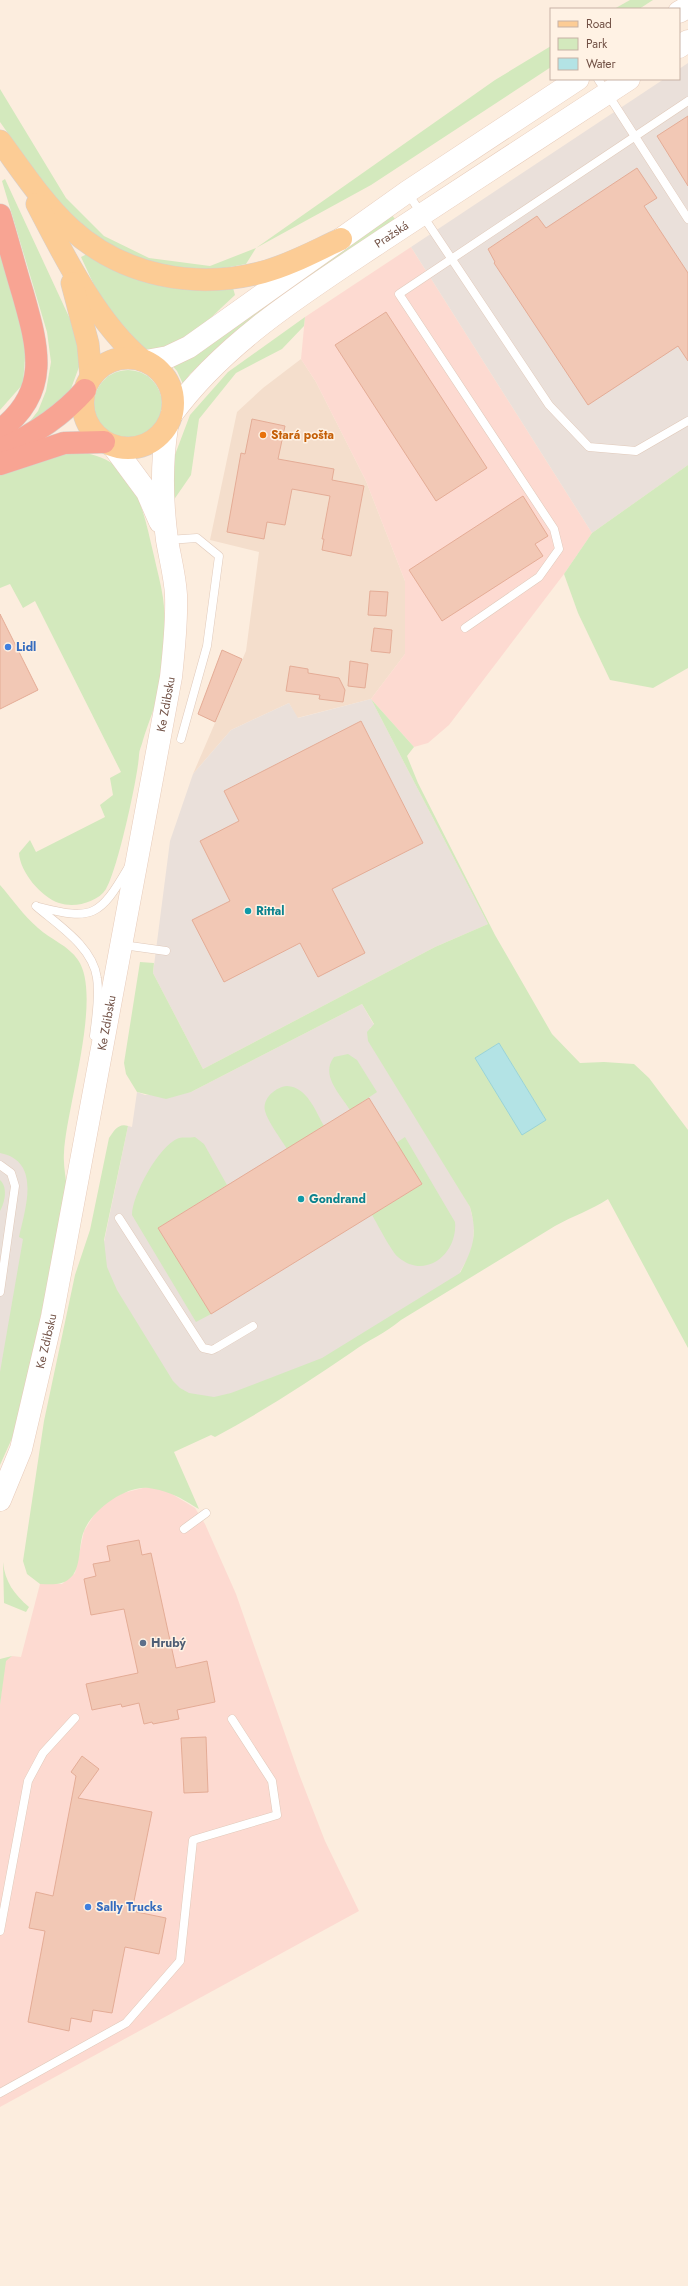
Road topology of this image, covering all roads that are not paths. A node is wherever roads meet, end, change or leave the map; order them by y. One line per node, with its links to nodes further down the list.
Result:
1 (576, 80): 7 (main road)
2 (625, 80): 3 (main road, Pražská)
3 (603, 86): 5 (lane); 9 (main road, Pražská)
4 (688, 101): 5 (lane)
5 (635, 136): 10 (lane); 13 (lane)
6 (0, 141): 11 (main road); 12 (main road)
7 (406, 192): 9 (lane); 12 (main road)
8 (0, 215): 18 (highway)
9 (422, 215): 13 (lane); 16 (main road, Pražská)
10 (688, 219)
11 (53, 235): 14 (main road); 15 (main road)
12 (341, 238): 14 (main road)
13 (452, 259): 17 (lane); 23 (lane)
14 (144, 361): 15 (main road); 16 (main road)
15 (88, 383): 19 (main road); 20 (highway)
16 (169, 420): 19 (main road); 22 (main road, Ke Zdibsku)
17 (688, 421)
18 (0, 430)
19 (108, 444): 21 (highway); 22 (main road, Ke Zdibsku)
20 (0, 450)
21 (0, 464)
22 (167, 540): 24 (lane); 25 (main road, Ke Zdibsku)
23 (464, 628)
24 (181, 739)
25 (140, 847): 26 (main road, Ke Zdibsku); 28 (lane)
26 (123, 945): 27 (lane); 28 (main road, Ke Zdibsku)
27 (166, 951)
28 (81, 1164): 33 (main road, Ke Zdibsku)
29 (0, 1165): 31 (lane)
30 (119, 1218): 32 (lane)
31 (0, 1292)
32 (253, 1326)
33 (22, 1449): 34 (lane); 35 (main road, Ke Zdibsku)
34 (0, 1480)
35 (0, 1500)
36 (206, 1513): 37 (lane)
37 (184, 1529)
38 (75, 1718): 40 (lane)
39 (232, 1719): 41 (lane)
40 (0, 1931)
41 (0, 2093)

